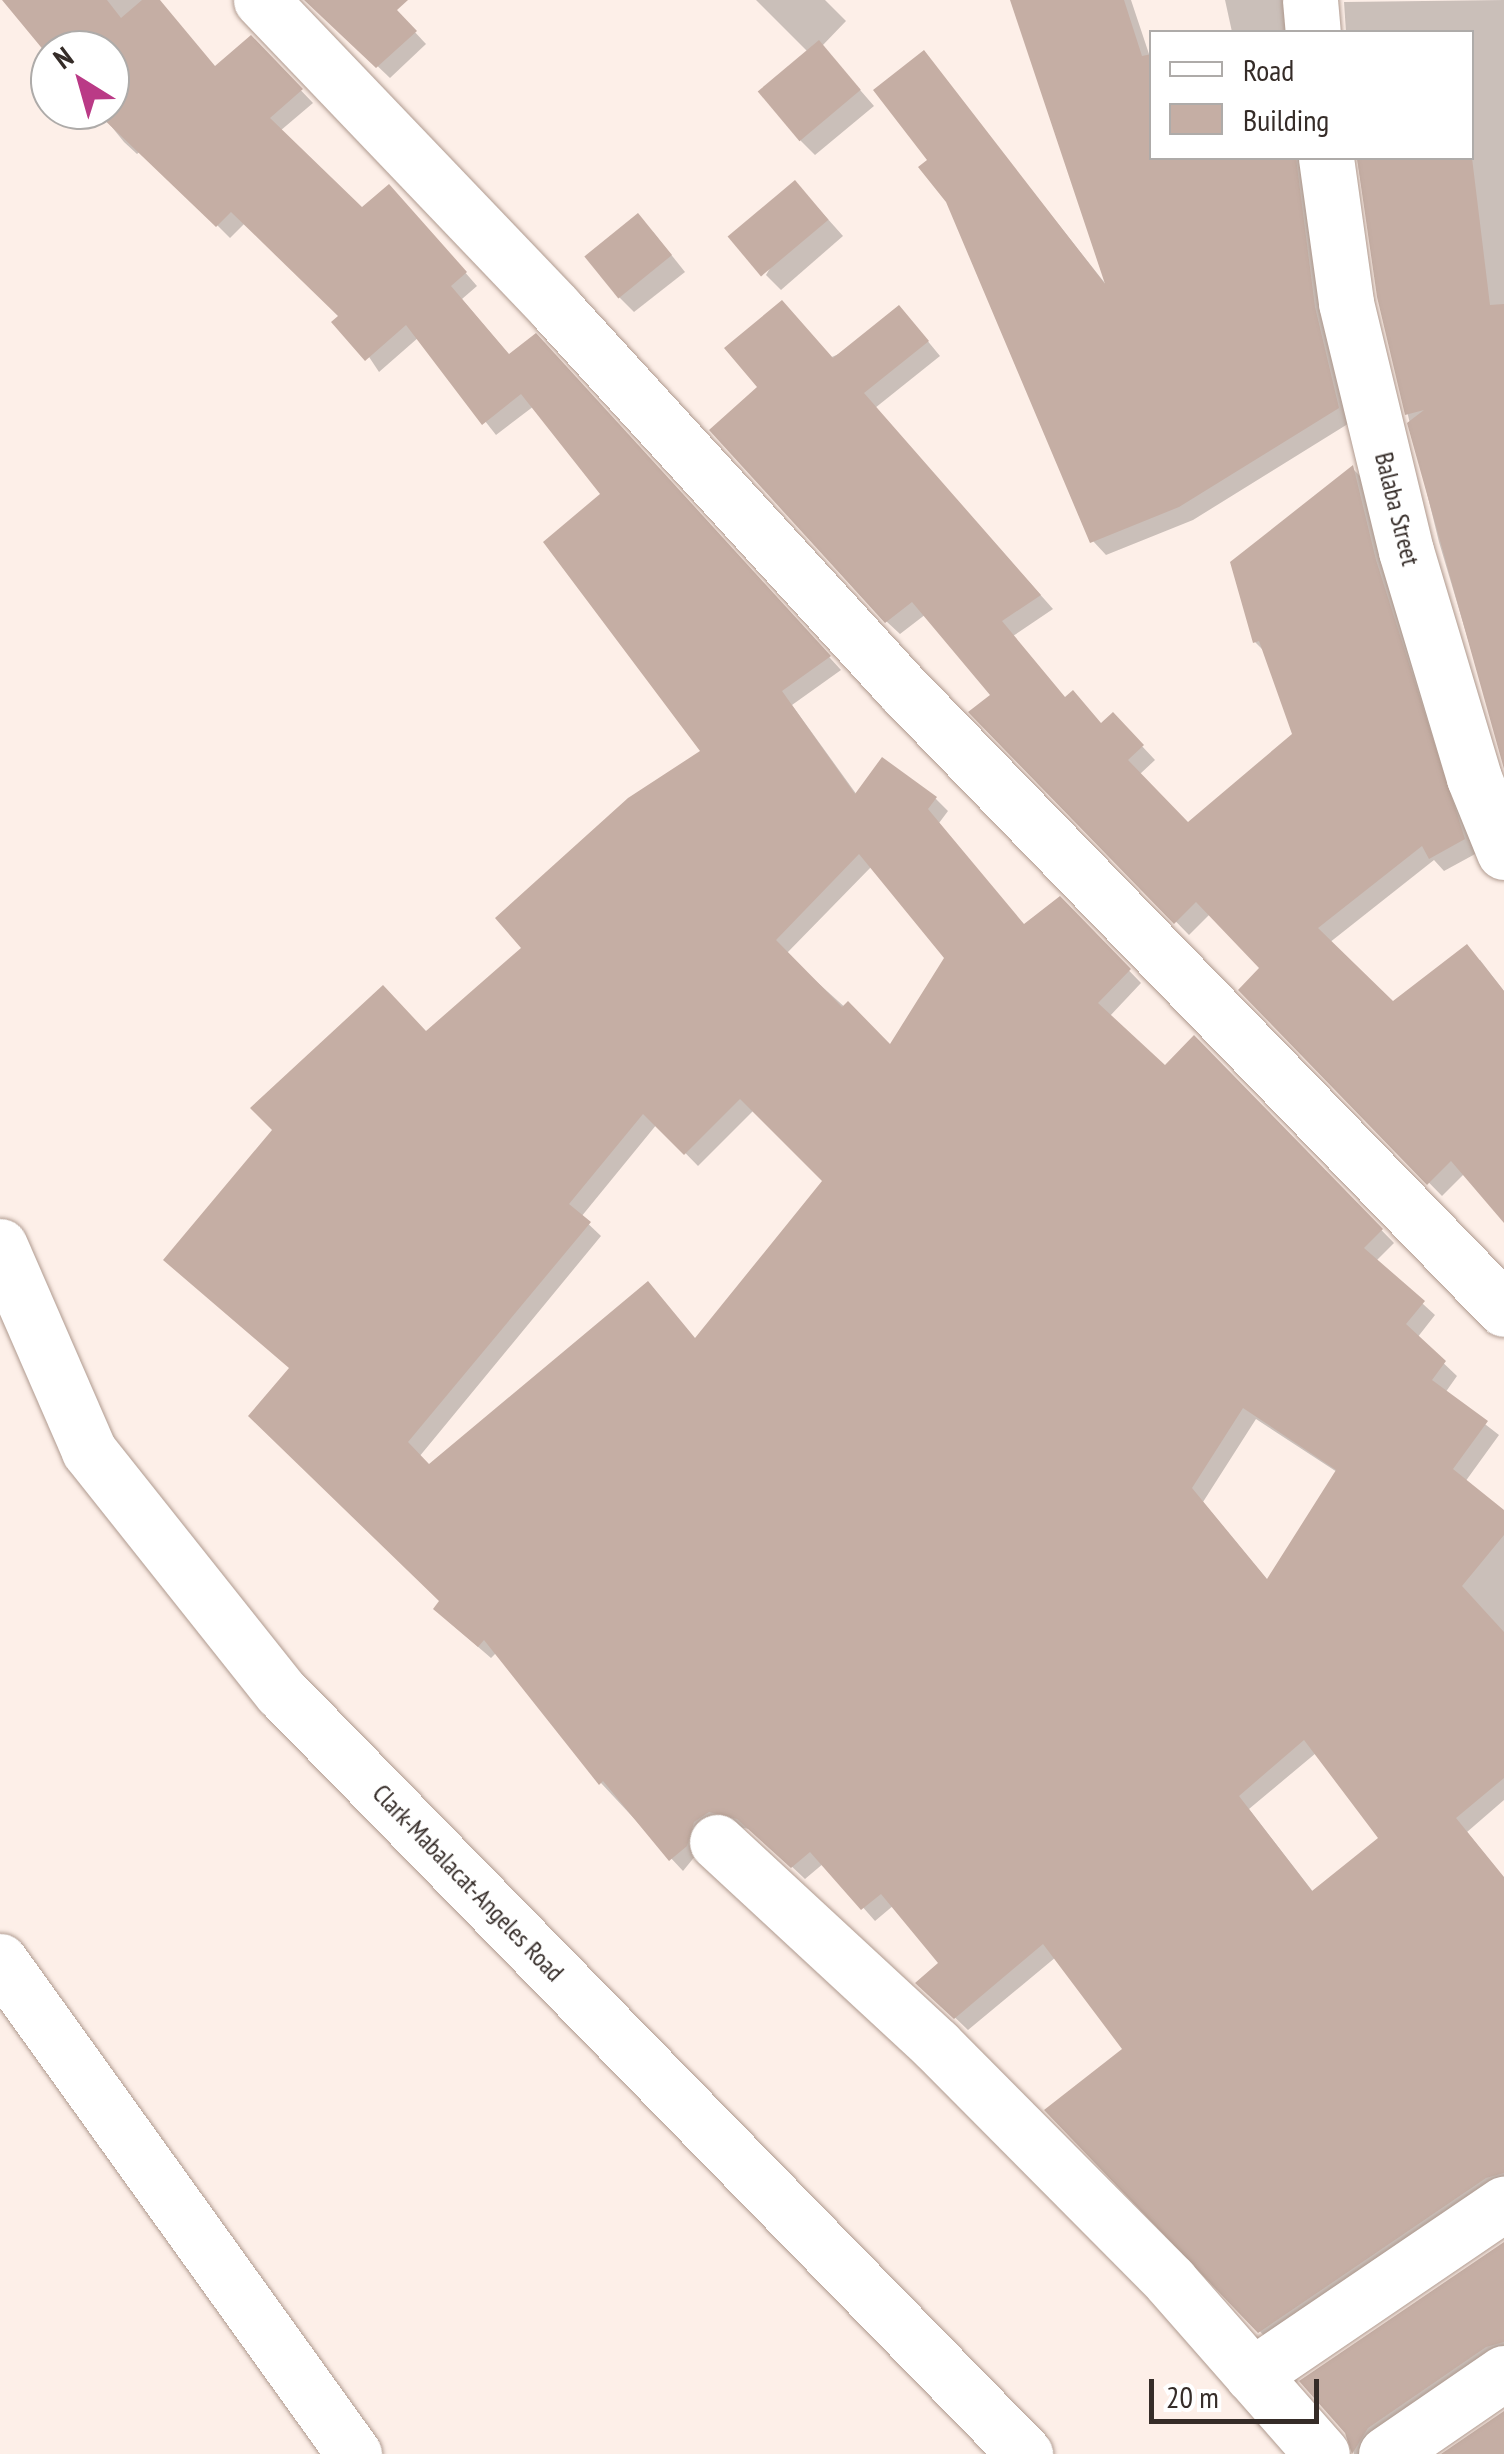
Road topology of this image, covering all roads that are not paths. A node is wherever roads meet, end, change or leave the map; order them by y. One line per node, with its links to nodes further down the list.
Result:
1 (261, 0): 7 (street)
2 (1310, 0): 3 (street)
3 (1314, 30)
4 (1326, 160): 5 (street, Balaba Street)
5 (1504, 852)
6 (0, 1246): 14 (street, Clark-Mabalacat-Angeles Road)
7 (1504, 1309)
8 (717, 1842): 12 (street)
9 (0, 1960): 13 (street)
10 (1504, 2204): 12 (street)
11 (1504, 2373): 16 (street)
12 (1252, 2375): 15 (street)
13 (354, 2454)
14 (1026, 2454)
15 (1322, 2454)
16 (1386, 2454)

